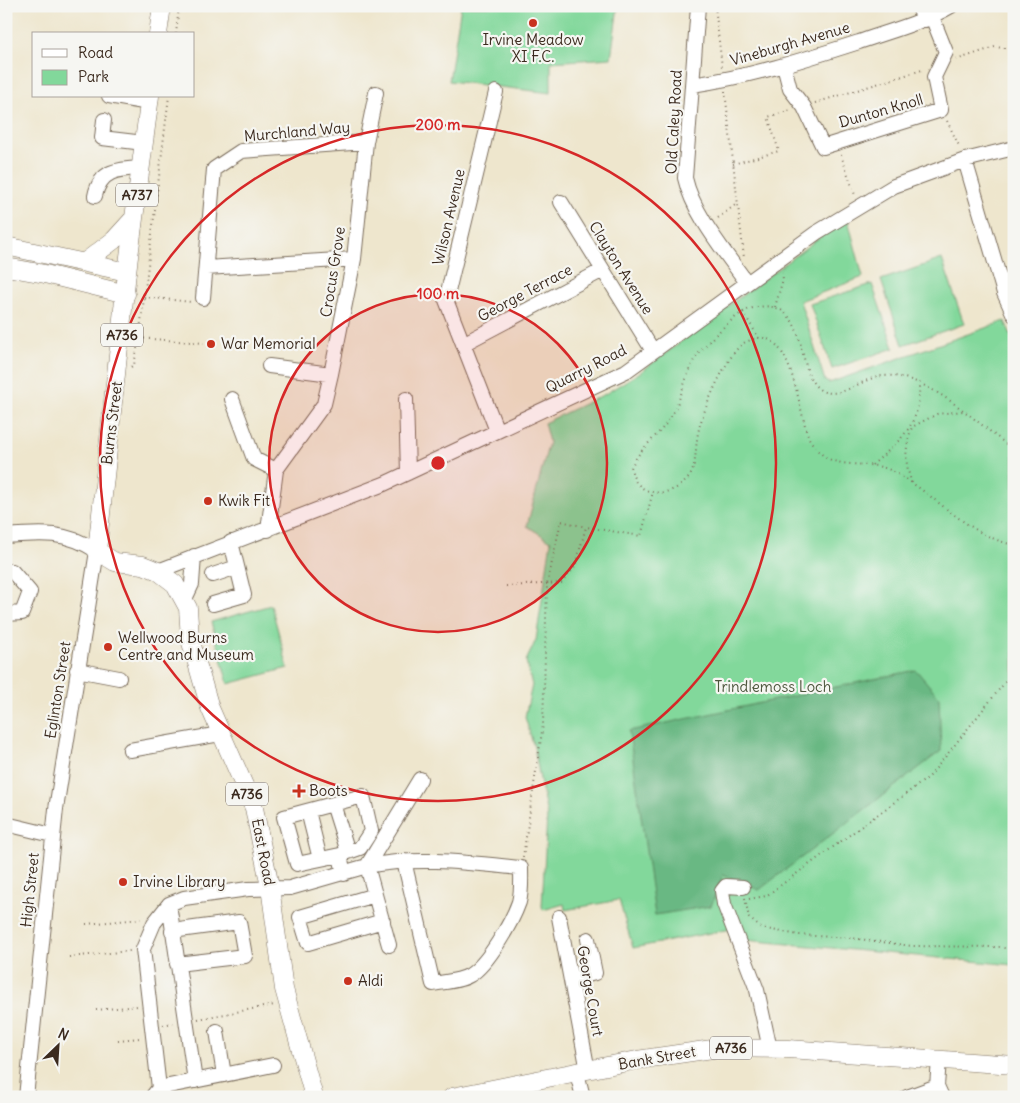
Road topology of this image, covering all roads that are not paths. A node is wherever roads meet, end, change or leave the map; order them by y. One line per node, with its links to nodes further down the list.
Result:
1 (162, 6): 6 (main road)
2 (698, 6): 8 (street, Old Caley Road)
3 (918, 6): 5 (street, Dunton Knoll)
4 (951, 6): 5 (street, Vineburgh Avenue)
5 (928, 19): 7 (street, Vineburgh Avenue); 7 (street, Dunton Knoll)
6 (158, 32)
7 (784, 66): 8 (street, Vineburgh Avenue)
8 (692, 85): 30 (street, Old Caley Road)
9 (496, 92): 34 (street, Wilson Avenue)
10 (376, 93): 14 (street, Crocus Grove)
11 (136, 98): 12 (street)
12 (150, 99): 15 (main road, A737)
13 (104, 120): 15 (street)
14 (366, 142): 23 (street, Crocus Grove); 26 (street, Murchland Way)
15 (144, 143): 18 (main road, A737)
16 (1014, 148): 17 (street, Quarry Road)
17 (965, 160): 29 (street); 30 (street, Quarry Road)
18 (141, 168): 19 (street); 21 (main road, A737)
19 (95, 196)
20 (561, 202): 27 (street, Clayton Avenue)
21 (134, 218): 24 (main road, A737); 28 (main road, A737)
22 (6, 246): 24 (main road)
23 (354, 259): 26 (street); 37 (street, Crocus Grove)
24 (85, 262): 28 (main road)
25 (6, 266): 31 (main road)
26 (206, 268): 32 (street, Murchland Way)
27 (603, 270): 34 (street, George Terrace); 35 (street, Clayton Avenue)
28 (127, 272): 31 (main road, A737)
29 (1007, 277): 33 (street)
30 (747, 283): 35 (street, Quarry Road)
31 (126, 294): 46 (main road, Burns Street / A736)
32 (203, 298)
33 (1014, 315)
34 (463, 344): 40 (street, Wilson Avenue)
35 (653, 351): 40 (street, Quarry Road)
36 (269, 366): 37 (street)
37 (332, 374): 41 (street, Crocus Grove)
38 (232, 398): 41 (street)
39 (406, 400): 42 (street)
40 (497, 431): 42 (street, Quarry Road)
41 (276, 470): 43 (street, Crocus Grove)
42 (408, 472): 43 (street, Quarry Road)
43 (268, 530): 45 (street, Quarry Road)
44 (6, 536): 46 (street)
45 (231, 542): 47 (street, Quarry Road); 48 (street)
46 (97, 551): 50 (main road, East Road / A736); 55 (street, Eglinton Street)
47 (194, 556): 50 (street, Quarry Road); 52 (street)
48 (237, 567): 51 (street); 53 (street)
49 (6, 571): 54 (street)
50 (158, 571): 52 (main road, East Road / A736)
51 (213, 575)
52 (184, 601): 57 (main road, East Road / A736)
53 (213, 604)
54 (6, 614)
55 (77, 670): 56 (street); 63 (street, Eglinton Street)
56 (119, 678)
57 (220, 734): 58 (street); 69 (main road, East Road / A736)
58 (130, 750)
59 (420, 780): 67 (street)
60 (334, 804): 61 (street); 64 (street); 64 (street)
61 (308, 811): 65 (street); 65 (street)
62 (6, 824): 63 (street)
63 (52, 835): 90 (street, High Street)
64 (344, 853): 65 (street); 68 (street)
65 (320, 859)
66 (404, 861): 66 (street); 67 (street)
67 (367, 866): 68 (street); 71 (street)
68 (344, 874): 69 (street)
69 (270, 887): 72 (street); 91 (main road, East Road / A736)
70 (744, 893): 81 (street)
71 (375, 895): 74 (street); 74 (street)
72 (170, 904): 75 (street); 89 (street)
73 (559, 917): 79 (street, George Court)
74 (383, 921): 77 (street)
75 (172, 930): 78 (street); 78 (street)
76 (588, 939): 79 (street)
77 (390, 945)
78 (177, 964): 87 (street)
79 (572, 979): 85 (street, George Court)
80 (217, 1031): 86 (street)
81 (770, 1049): 82 (main road, Bank Street / A736); 85 (main road, Bank Street / A736)
82 (939, 1060): 84 (main road, Bank Street / A736); 88 (street)
83 (272, 1065): 86 (street)
84 (1014, 1065)
85 (582, 1072): 92 (main road, Bank Street / A736); 93 (street, George Court)
86 (224, 1075): 87 (street)
87 (196, 1080): 89 (street)
88 (939, 1091): 94 (street)
89 (155, 1093)
90 (26, 1097)
91 (314, 1097)
92 (452, 1097)
93 (583, 1097)
94 (907, 1097)

